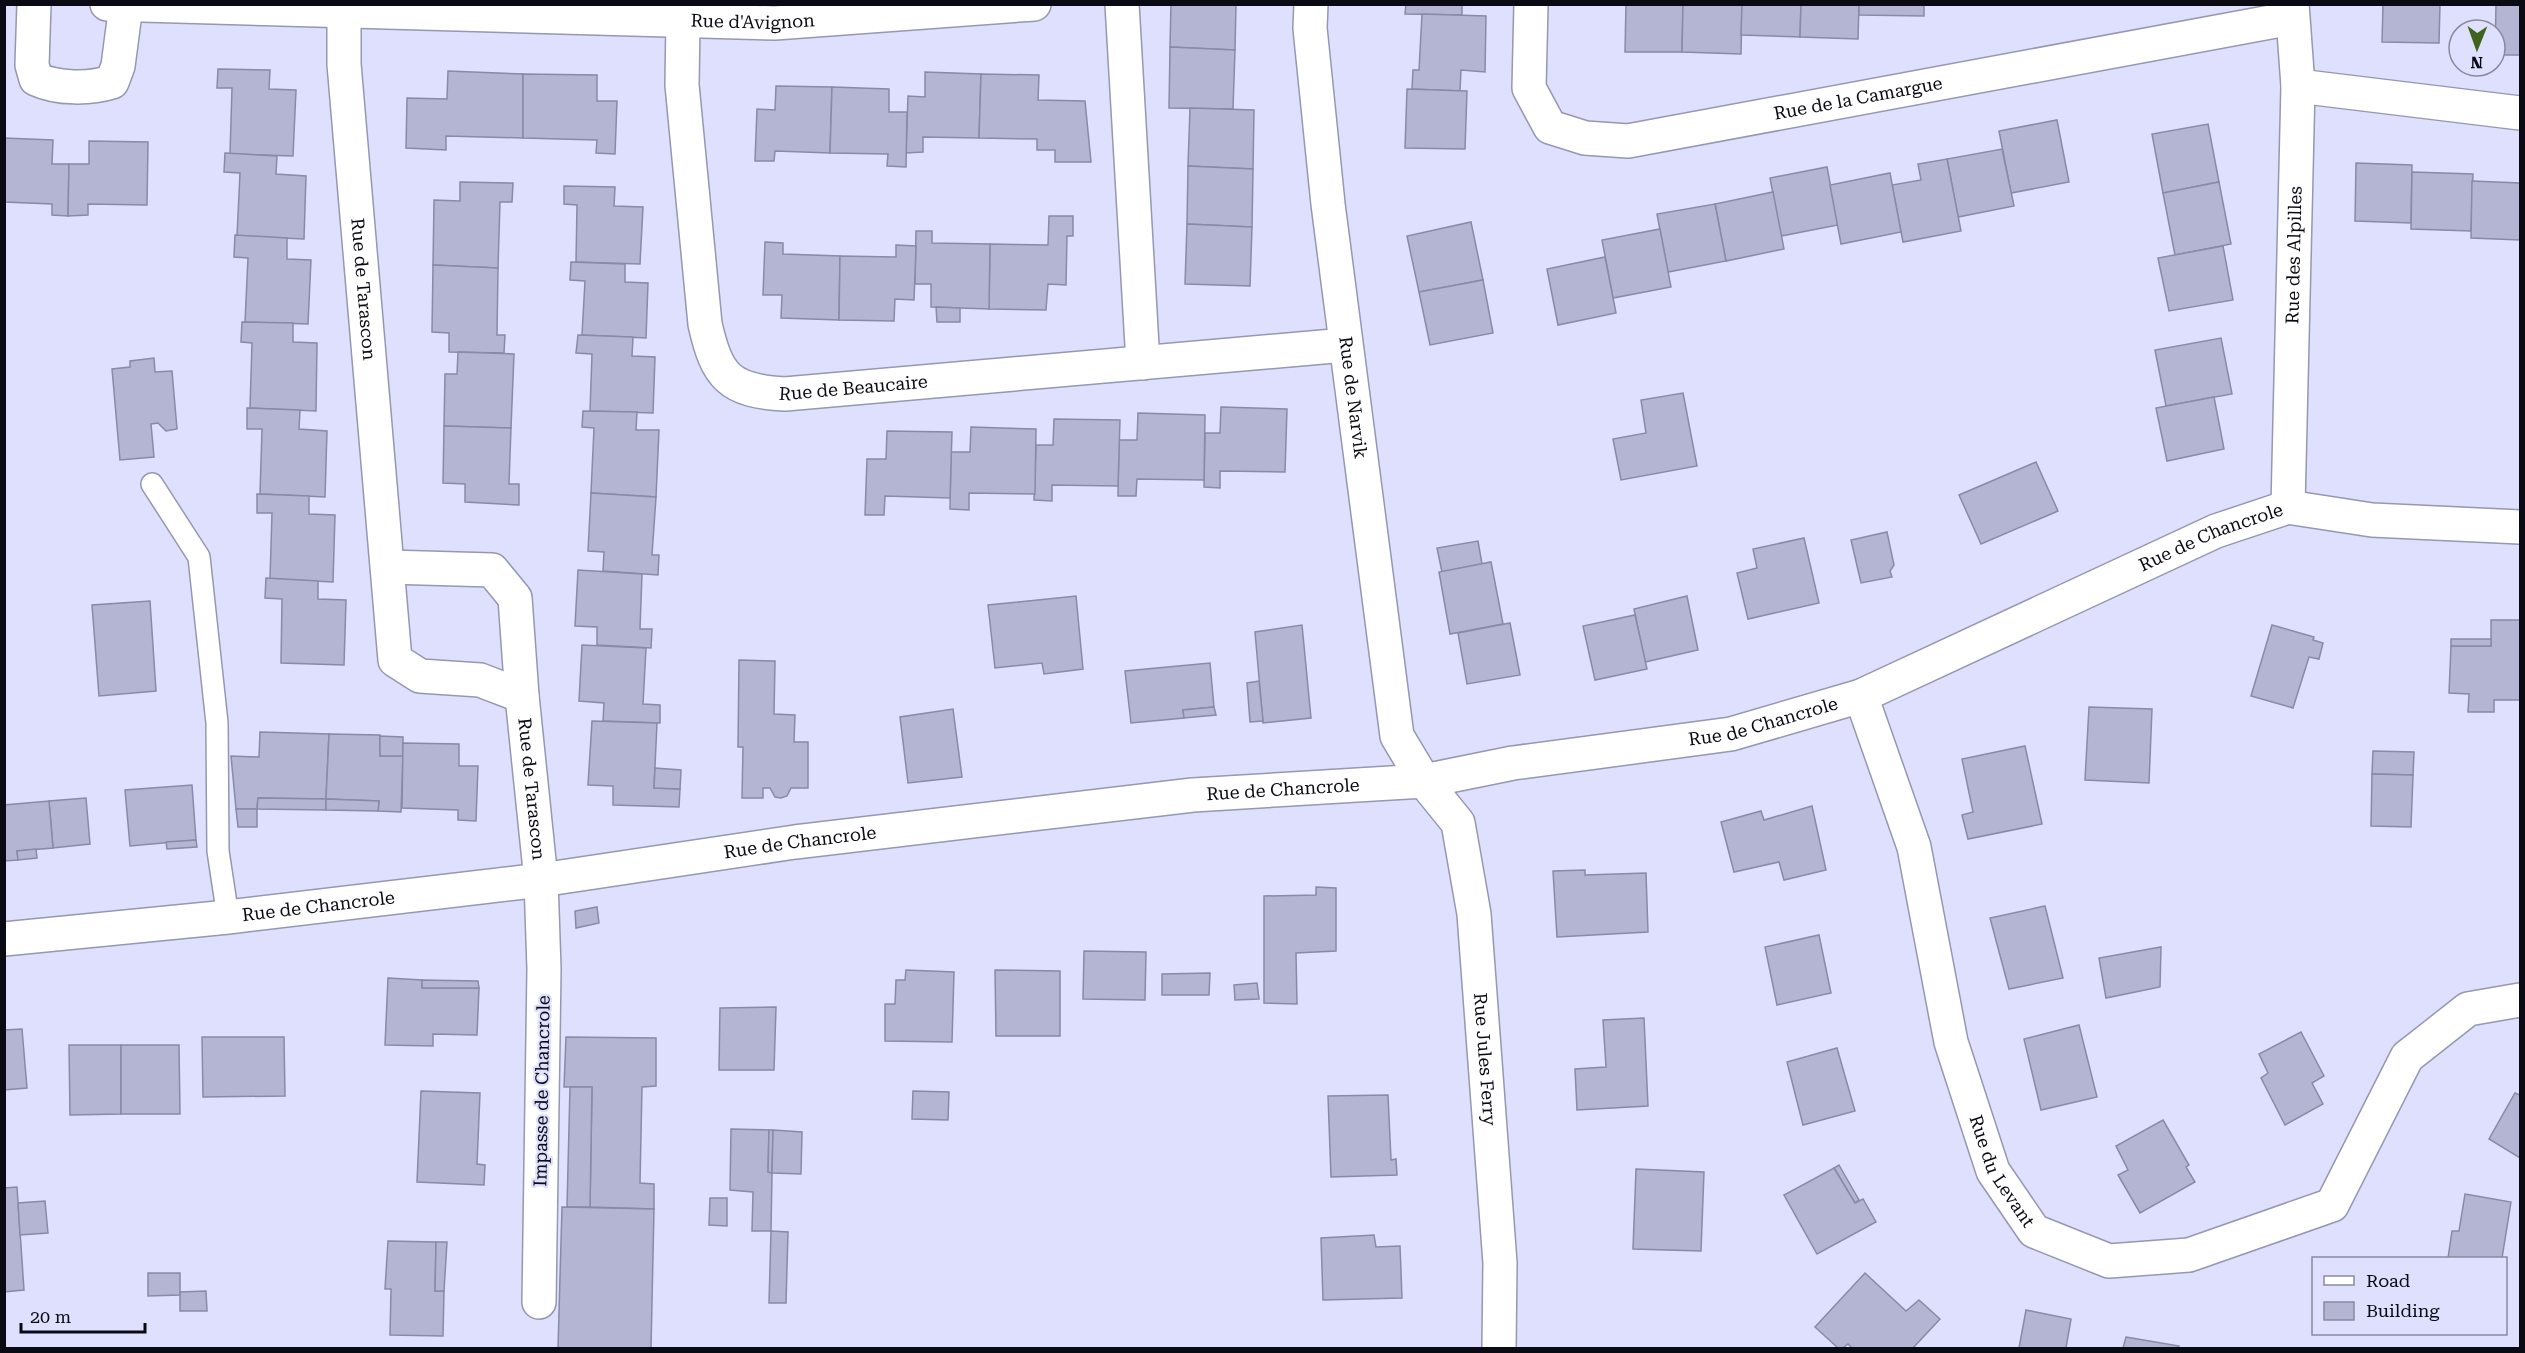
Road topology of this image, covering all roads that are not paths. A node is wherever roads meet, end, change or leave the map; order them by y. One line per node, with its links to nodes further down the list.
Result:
1 (34, 4): 6 (street)
2 (107, 4): 6 (street, Rue d'Avignon)
3 (1122, 4): 15 (street)
4 (1311, 4): 14 (street, Rue de Narvik)
5 (1531, 4): 10 (street, Rue de la Camargue)
6 (126, 5): 9 (street, Rue d'Avignon)
7 (1024, 5): 11 (street, Rue d'Avignon)
8 (488, 10): 9 (street, Rue d'Avignon); 11 (street, Rue d'Avignon)
9 (344, 11): 19 (street, Rue de Tarascon)
10 (2292, 11): 12 (street, Rue des Alpilles)
11 (683, 21): 15 (street, Rue de Beaucaire)
12 (2298, 87): 13 (street); 17 (street, Rue des Alpilles)
13 (2520, 113)
14 (1345, 345): 15 (street, Rue de Beaucaire); 22 (street, Rue de Narvik)
15 (1143, 363)
16 (152, 484): 24 (lane)
17 (2288, 507): 18 (street, Rue de Chancrole); 21 (street, Rue de Chancrole)
18 (2520, 527)
19 (388, 567): 20 (street, Rue de Tarascon); 20 (street, Rue de Tarascon)
20 (522, 696): 23 (street, Rue de Tarascon)
21 (1861, 696): 22 (street, Rue de Chancrole); 26 (street, Rue du Levant)
22 (1425, 781): 23 (street, Rue de Chancrole); 28 (street, Rue Jules Ferry)
23 (541, 880): 24 (street, Rue de Chancrole); 27 (street, Impasse de Chancrole)
24 (228, 917): 25 (street, Rue de Chancrole)
25 (4, 939)
26 (2520, 1000)
27 (539, 1302)
28 (1499, 1348)

